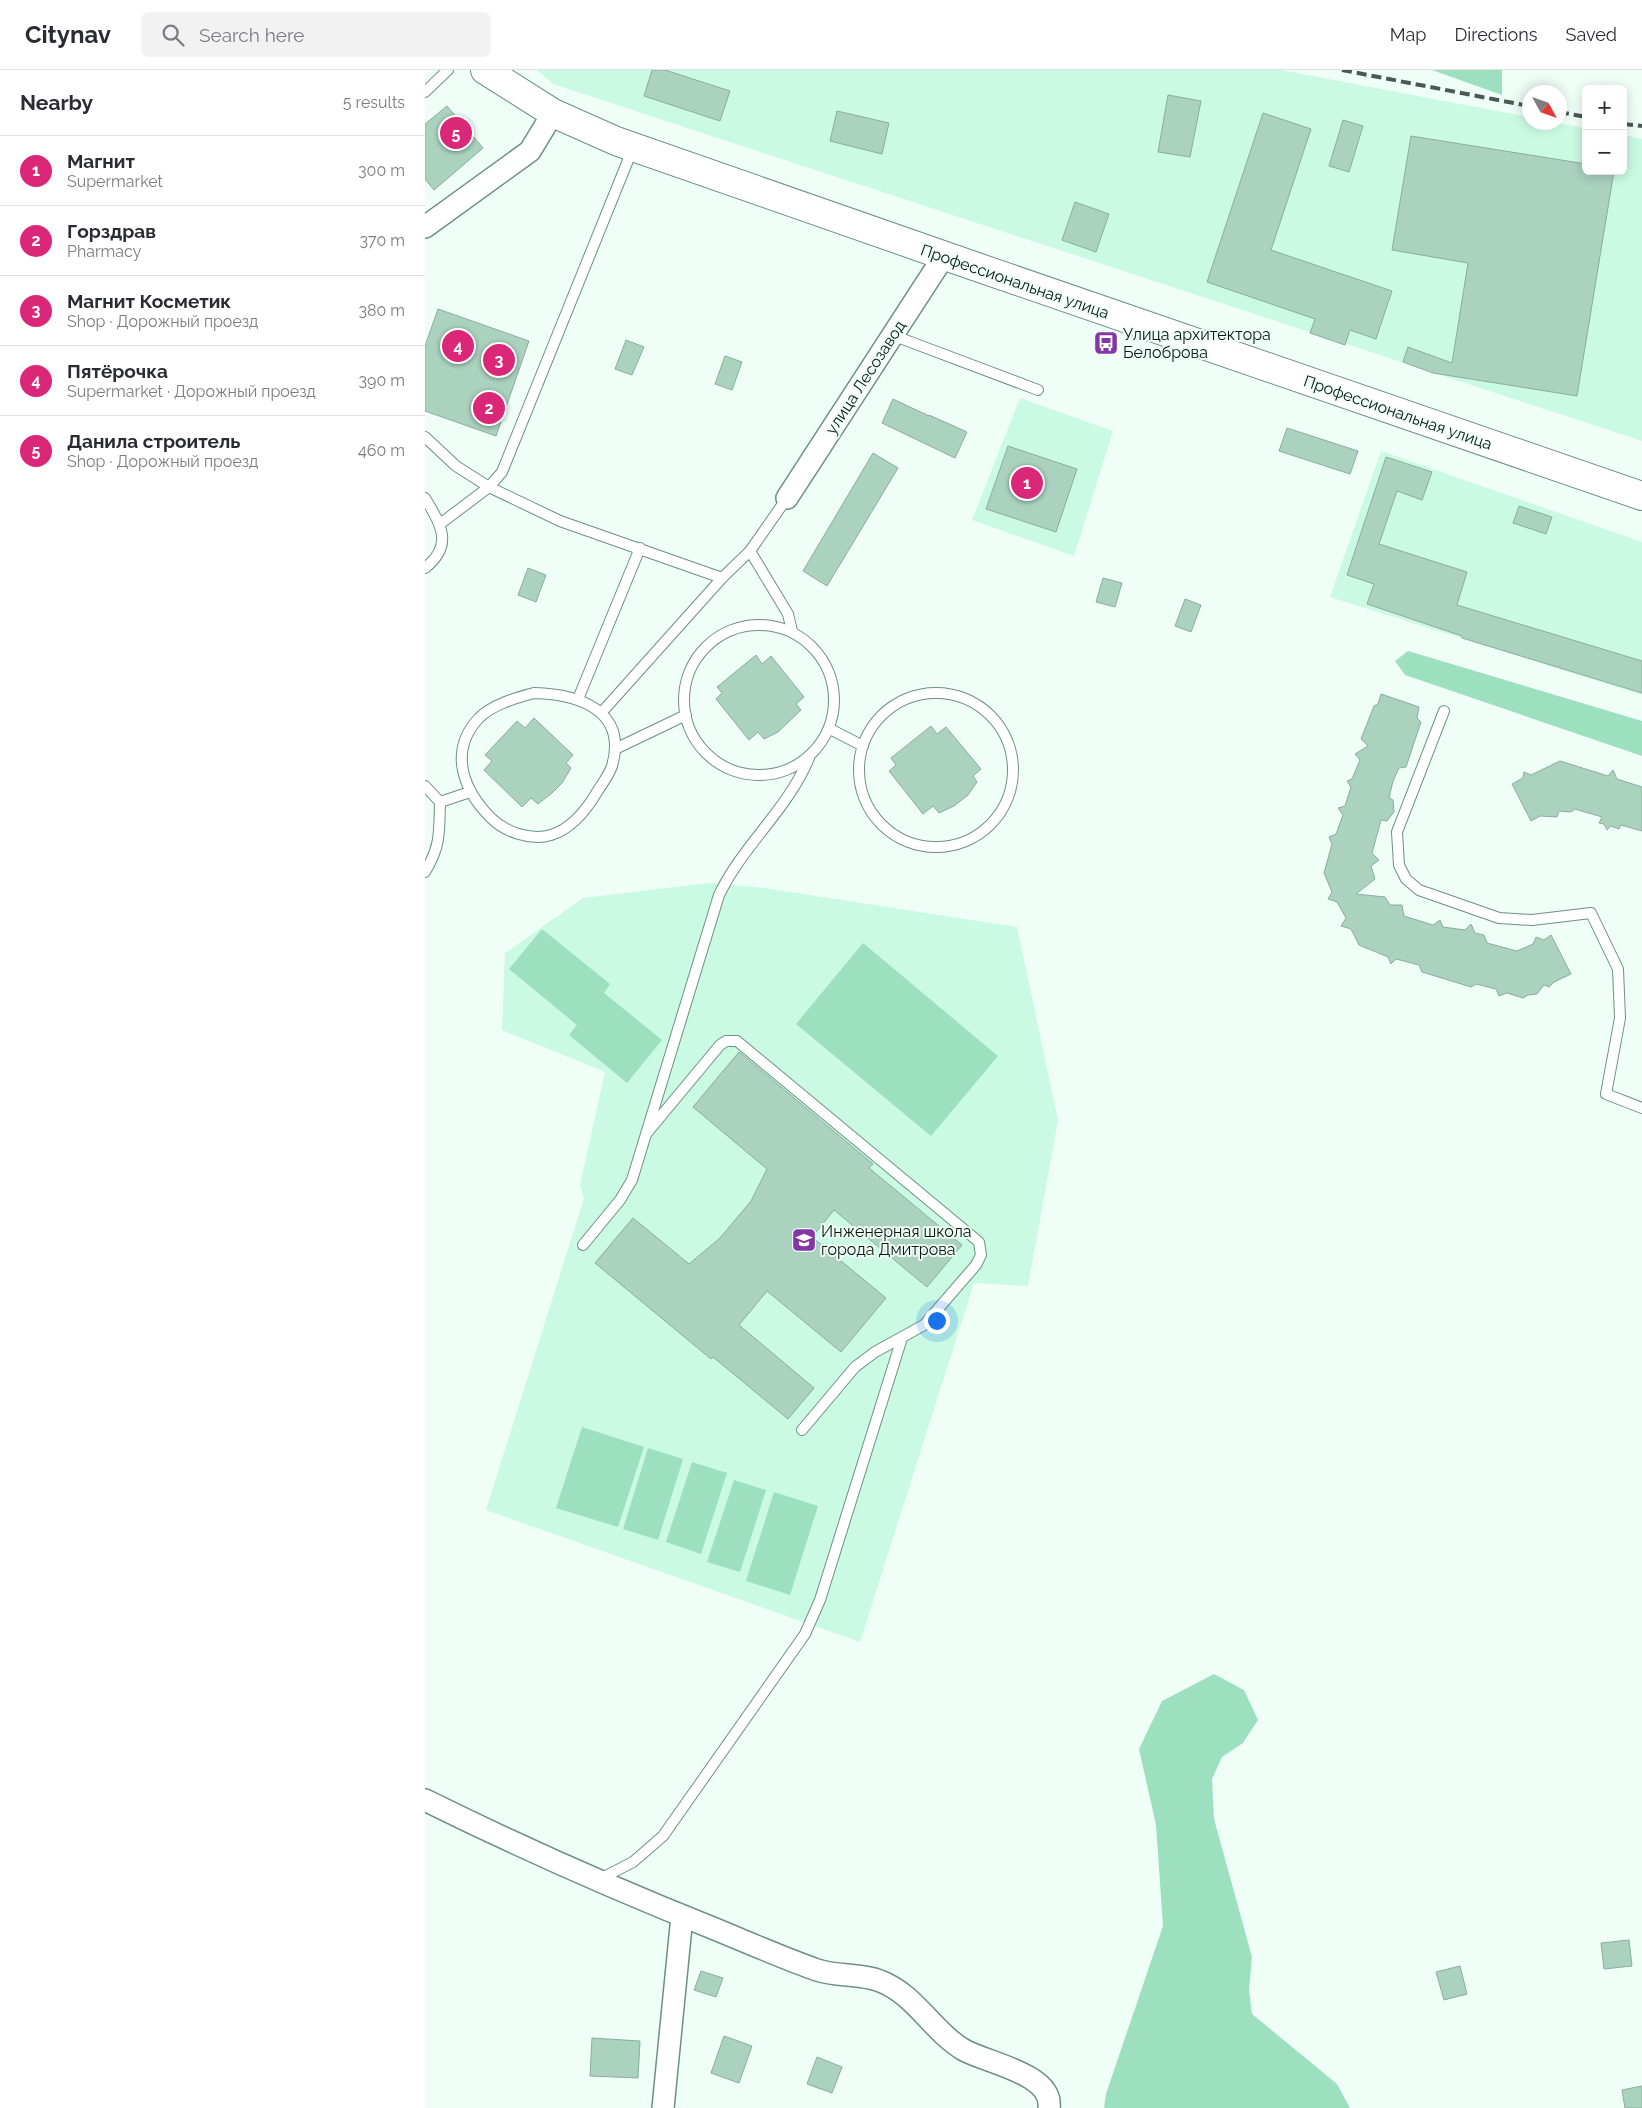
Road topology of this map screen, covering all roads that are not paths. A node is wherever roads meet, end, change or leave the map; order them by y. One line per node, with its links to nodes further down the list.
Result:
1 (487, 70): 4 (main road, Профессиональная улица)
2 (445, 71): 3 (lane)
3 (425, 92)
4 (553, 113): 5 (main road, Профессиональная улица); 6 (street)
5 (633, 147): 7 (main road, Профессиональная улица); 11 (lane)
6 (425, 227)
7 (943, 256): 8 (street, улица Лесозавод); 12 (main road, Профессиональная улица)
8 (892, 335): 9 (lane); 14 (street, улица Лесозавод)
9 (1039, 390)
10 (425, 437): 11 (lane)
11 (489, 487): 15 (lane); 16 (lane)
12 (1642, 496)
13 (425, 498): 15 (lane)
14 (787, 498): 17 (lane)
15 (440, 524): 18 (lane)
16 (640, 548): 19 (lane); 21 (lane)
17 (750, 551): 19 (lane); 20 (lane)
18 (425, 568)
19 (722, 578): 23 (lane)
20 (792, 631): 24 (lane); 25 (lane)
21 (578, 699): 23 (lane); 30 (lane)
22 (1444, 711): 33 (lane)
23 (602, 712): 27 (lane)
24 (686, 715): 27 (lane); 28 (lane)
25 (830, 729): 26 (lane); 28 (lane)
26 (863, 746): 26 (lane)
27 (615, 749): 30 (lane)
28 (809, 758): 34 (lane)
29 (425, 786): 31 (lane)
30 (470, 792): 31 (lane)
31 (439, 802): 32 (lane)
32 (425, 872)
33 (1642, 1108)
34 (647, 1134): 35 (lane); 36 (lane)
35 (583, 1246)
36 (902, 1338): 37 (lane); 39 (lane)
37 (802, 1430)
38 (425, 1800): 39 (street)
39 (598, 1880): 40 (street)
40 (682, 1916): 41 (street); 42 (street)
41 (663, 2108)
42 (1049, 2108)

